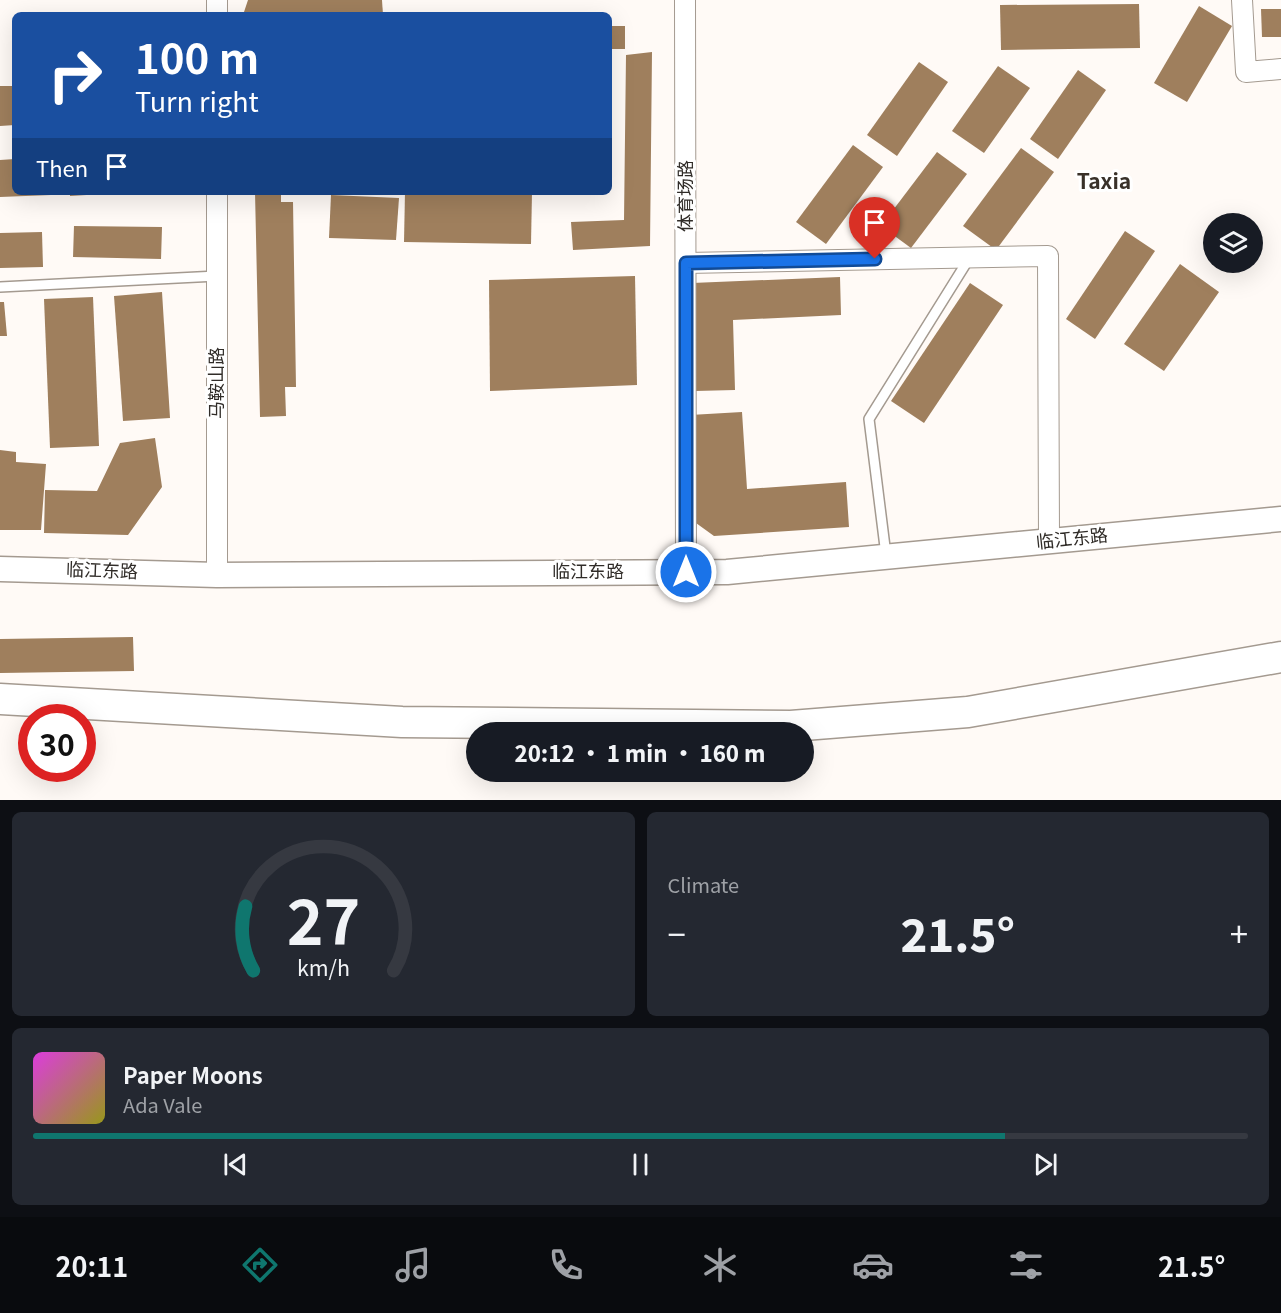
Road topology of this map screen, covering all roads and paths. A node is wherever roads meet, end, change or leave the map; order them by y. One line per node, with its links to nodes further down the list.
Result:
1 (685, 0): 6 (street, 体育场路)
2 (1242, 0): 3 (street)
3 (1281, 69)
4 (217, 195): 7 (street, 马鞍山路)
5 (970, 258): 6 (street); 10 (street); 11 (lane)
6 (686, 263): 13 (street, 体育场路)
7 (217, 276): 8 (lane); 14 (street, 马鞍山路)
8 (0, 287)
9 (1281, 519): 10 (street, 临江东路)
10 (1049, 541): 11 (street, 临江东路)
11 (886, 558): 13 (street, 临江东路)
12 (0, 569): 14 (street, 临江东路)
13 (686, 572): 14 (street, 临江东路)
14 (217, 574)
15 (1281, 650): 17 (main road)
16 (1281, 657): 17 (main road)
17 (1186, 675): 18 (main road)
18 (0, 699)

